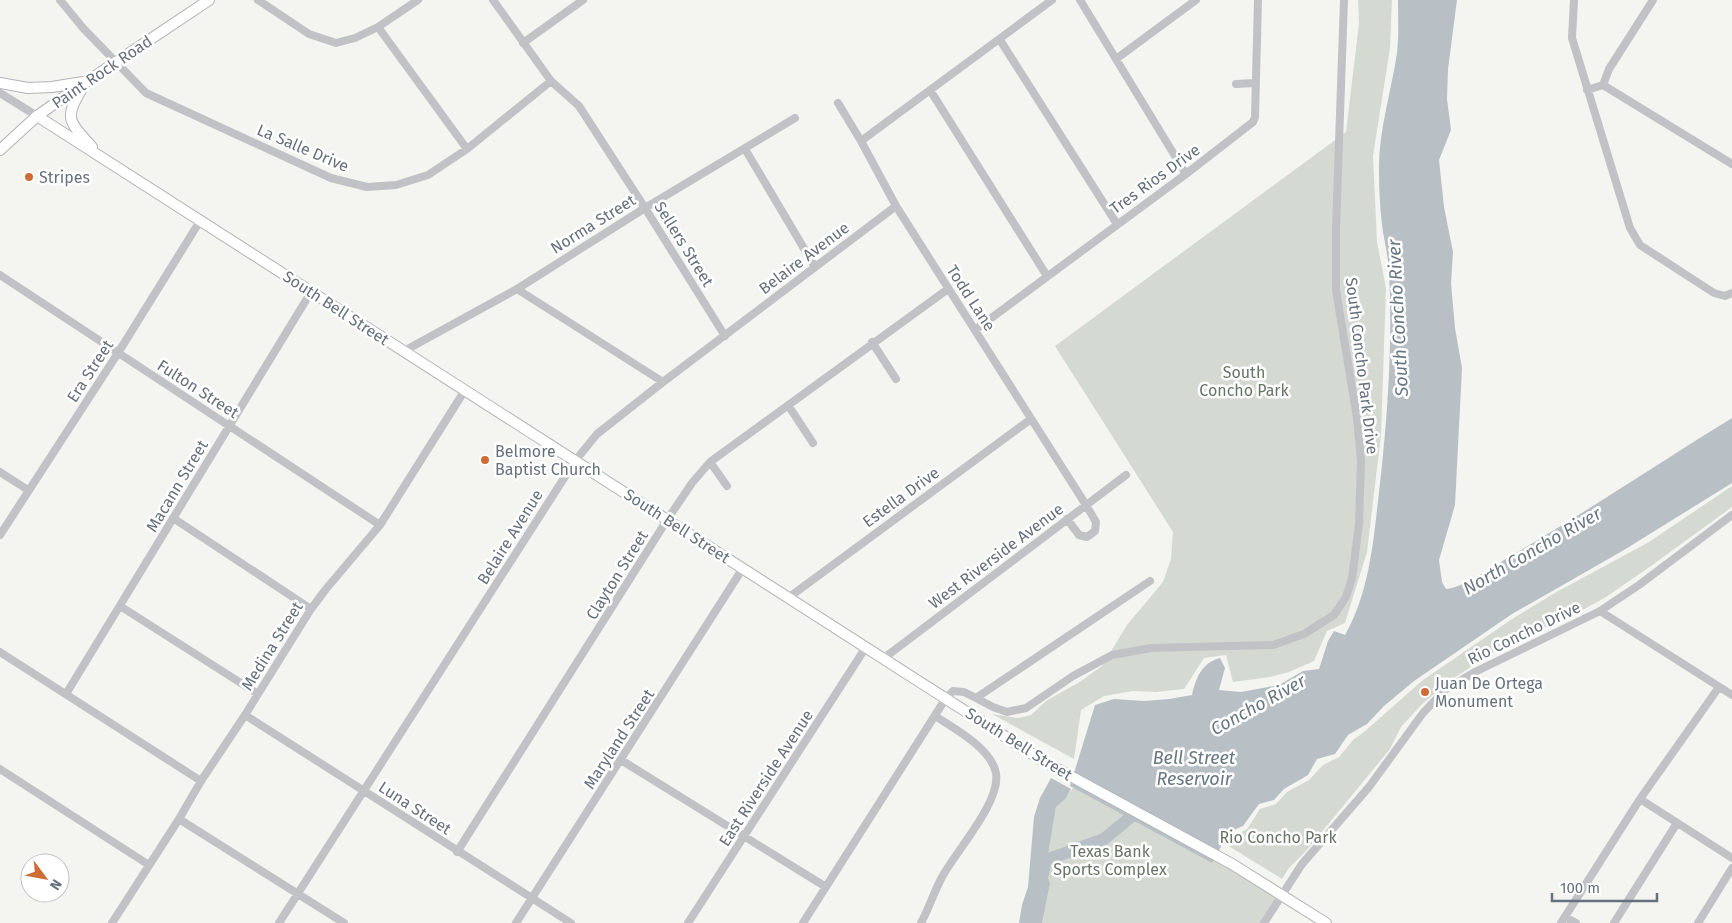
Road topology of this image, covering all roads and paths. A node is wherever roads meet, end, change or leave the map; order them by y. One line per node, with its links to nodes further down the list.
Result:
1 (60, 0): 18 (street, La Salle Drive)
2 (209, 0): 18 (main road, Paint Rock Road)
3 (258, 0): 14 (street)
4 (418, 0): 14 (street)
5 (493, 0): 16 (street, Sellers Street)
6 (583, 0): 16 (street)
7 (1052, 0): 15 (street)
8 (1080, 0): 17 (street)
9 (1196, 0): 17 (street)
10 (1258, 0): 22 (street, Tres Rios Drive)
11 (1344, 0): 88 (street, South Concho Park Drive)
12 (1574, 0): 26 (street)
13 (1652, 0): 24 (street)
14 (378, 27): 32 (street)
15 (1000, 40): 25 (street); 41 (street)
16 (523, 43): 19 (street, Sellers Street)
17 (1116, 60): 37 (street)
18 (116, 62): 20 (main road, Paint Rock Road); 32 (street, La Salle Drive)
19 (551, 81): 32 (street, La Salle Drive); 39 (street, Sellers Street)
20 (86, 82): 21 (main road); 29 (main road, Paint Rock Road); 35 (main road)
21 (0, 83)
22 (1255, 83): 23 (street); 37 (street, Tres Rios Drive)
23 (1236, 84)
24 (1603, 85): 26 (street); 36 (street)
25 (930, 90): 31 (street); 44 (street)
26 (1587, 90): 48 (street)
27 (0, 93): 29 (street)
28 (838, 104): 31 (street, Todd Lane)
29 (37, 116): 34 (main road, Paint Rock Road); 35 (main road, South Bell Street)
30 (795, 118): 33 (street, Norma Street)
31 (861, 141): 38 (street, Todd Lane)
32 (467, 149)
33 (745, 149): 39 (street, Norma Street); 42 (street)
34 (0, 150)
35 (102, 157): 40 (main road, South Bell Street)
36 (1732, 164)
37 (1186, 174): 41 (street, Tres Rios Drive)
38 (896, 206): 42 (street, Belaire Avenue); 46 (street, Todd Lane)
39 (645, 208): 45 (street, Norma Street); 50 (street, Sellers Street)
40 (200, 221): 47 (main road, South Bell Street); 53 (street, Era Street)
41 (1117, 224): 44 (street, Tres Rios Drive)
42 (815, 267): 50 (street, Belaire Avenue)
43 (0, 275): 53 (street, Fulton Street)
44 (1047, 276): 49 (street, Tres Rios Drive)
45 (517, 289): 52 (street, Norma Street); 55 (street)
46 (948, 289): 49 (street, Todd Lane); 51 (street, Clayton Street)
47 (311, 292): 52 (main road, South Bell Street); 59 (street, Macann Street)
48 (1732, 293)
49 (975, 330): 58 (street, Todd Lane)
50 (725, 336): 55 (street, Belaire Avenue)
51 (872, 342): 54 (street); 57 (street, Clayton Street)
52 (404, 351): 56 (main road, South Bell Street)
53 (118, 353): 59 (street, Fulton Street); 66 (street, Era Street)
54 (896, 379)
55 (663, 382): 61 (street, Belaire Avenue)
56 (465, 390): 61 (main road, South Bell Street); 72 (street, Medina Street)
57 (788, 405): 60 (street); 62 (street, Clayton Street)
58 (1031, 419): 67 (street, Todd Lane); 76 (street, Estella Drive)
59 (230, 426): 69 (street, Macann Street); 72 (street, Fulton Street)
60 (813, 443)
61 (575, 461): 70 (main road, South Bell Street); 94 (street, Belaire Avenue)
62 (710, 462): 65 (street); 70 (street, Clayton Street)
63 (0, 472): 66 (street)
64 (1126, 475): 67 (street, West Riverside Avenue)
65 (727, 486)
66 (28, 490): 73 (street, Era Street)
67 (1086, 505): 71 (street, West Riverside Avenue); 71 (street, Todd Lane)
68 (1732, 514): 79 (street, Rio Concho Drive)
69 (173, 518): 77 (street, Macann Street); 78 (street)
70 (667, 520): 74 (main road, South Bell Street); 99 (street, Clayton Street)
71 (1067, 520): 82 (street, West Riverside Avenue)
72 (380, 525): 78 (street, Medina Street)
73 (0, 535)
74 (743, 568): 76 (main road, South Bell Street); 91 (street, Maryland Street)
75 (1150, 581): 88 (street)
76 (788, 598): 80 (main road, South Bell Street)
77 (120, 606): 84 (street, Macann Street); 85 (street)
78 (311, 609): 85 (street, Medina Street)
79 (1600, 611): 83 (street); 105 (street, Rio Concho Drive)
80 (866, 647): 82 (main road, South Bell Street); 98 (street, East Riverside Avenue)
81 (0, 652): 84 (street)
82 (884, 658): 87 (main road, South Bell Street)
83 (1719, 687): 86 (street); 95 (street)
84 (66, 694): 93 (street)
85 (258, 694): 89 (street, Medina Street)
86 (1732, 696)
87 (946, 698): 88 (street, South Concho Park Drive); 90 (street); 105 (main road, South Bell Street)
88 (976, 698)
89 (245, 715): 93 (street, Medina Street); 94 (street, Luna Street)
90 (935, 716): 103 (street); 115 (street)
91 (622, 760): 98 (street); 106 (street, Maryland Street)
92 (0, 769): 101 (street)
93 (201, 781): 96 (street, Medina Street)
94 (364, 792): 99 (street, Luna Street); 104 (street, Belaire Avenue)
95 (1640, 799): 97 (street); 107 (street)
96 (179, 819): 101 (street, Medina Street); 104 (street)
97 (1677, 823): 100 (street); 119 (street)
98 (745, 837): 103 (street); 113 (street, East Riverside Avenue)
99 (457, 852): 106 (street, Luna Street)
100 (1732, 858)
101 (149, 865): 108 (street, Medina Street)
102 (1732, 868): 120 (street)
103 (826, 887): 114 (street)
104 (298, 894): 109 (street, Belaire Avenue); 110 (street)
105 (1282, 895): 116 (street, Rio Concho Drive); 117 (main road, South Bell Street)
106 (532, 898): 111 (street, Maryland Street); 112 (street, Luna Street)
107 (1563, 920): 118 (street)
108 (112, 923)
109 (279, 923)
110 (344, 923)
111 (516, 923)
112 (571, 923)
113 (688, 923)
114 (803, 923)
115 (921, 923)
116 (1264, 923)
117 (1326, 923)
118 (1576, 923)
119 (1614, 923)
120 (1698, 923)

